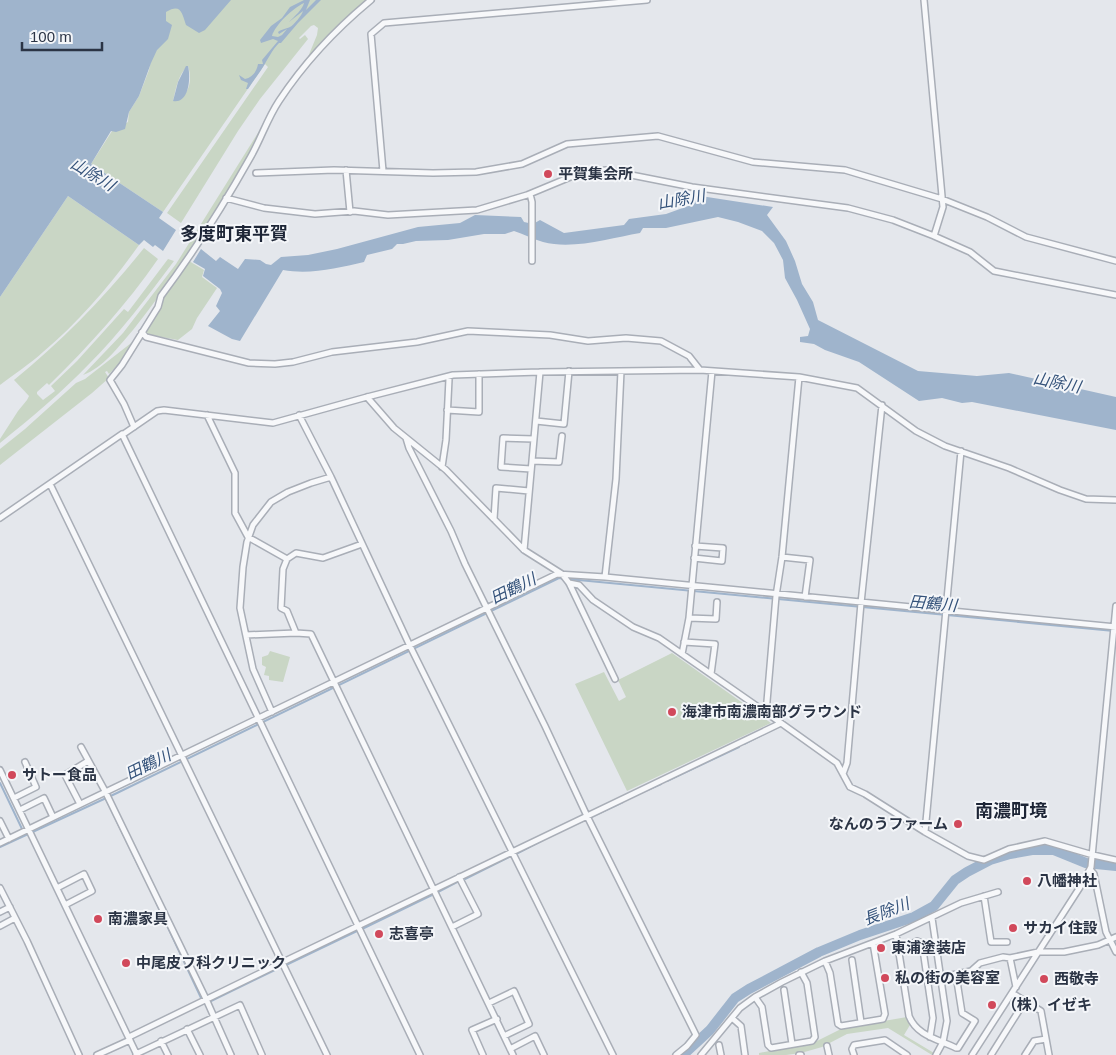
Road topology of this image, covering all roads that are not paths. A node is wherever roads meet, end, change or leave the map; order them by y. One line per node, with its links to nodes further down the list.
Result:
1 (371, 0): 8 (street)
2 (647, 0): 5 (street)
3 (924, 0): 9 (street)
4 (346, 170): 5 (street); 6 (street); 10 (street)
5 (382, 171): 9 (street)
6 (256, 173)
7 (530, 194): 10 (street); 11 (street); 12 (street)
8 (226, 198): 10 (street); 15 (street)
9 (942, 199): 11 (street); 13 (street)
10 (350, 212)
11 (934, 236): 14 (street)
12 (532, 261)
13 (1116, 261)
14 (1116, 296)
15 (142, 332): 16 (street); 30 (street)
16 (700, 370): 18 (street); 19 (street)
17 (569, 371): 18 (street); 20 (street); 29 (street)
18 (621, 371): 53 (street)
19 (712, 371): 22 (street); 47 (street)
20 (540, 372): 21 (street); 29 (street)
21 (479, 374): 24 (street); 26 (street)
22 (799, 377): 25 (street); 49 (street)
23 (449, 379): 26 (street)
24 (367, 397): 28 (street); 33 (street)
25 (882, 405): 35 (street); 59 (street)
26 (447, 410): 37 (street)
27 (207, 415): 28 (street); 30 (street); 45 (street)
28 (299, 415): 39 (street)
29 (536, 421): 34 (street)
30 (134, 427): 31 (street)
31 (125, 433)
32 (562, 436): 36 (street)
33 (406, 438): 37 (street); 61 (street)
34 (534, 439): 36 (street); 38 (street)
35 (961, 452): 42 (street); 62 (street)
36 (532, 461): 38 (street)
37 (442, 466): 44 (street)
38 (531, 469): 41 (street)
39 (331, 477): 45 (street); 46 (street)
40 (50, 484): 43 (street); 75 (street); 78 (street)
41 (529, 491): 44 (street); 48 (street)
42 (1116, 500)
43 (0, 518)
44 (494, 519): 48 (street)
45 (248, 537): 51 (street); 66 (street)
46 (362, 544): 51 (street); 68 (street)
47 (695, 546): 50 (street); 50 (street)
48 (524, 550): 52 (street)
49 (782, 557): 56 (street); 57 (street)
50 (694, 558): 55 (street)
51 (287, 559): 65 (street)
52 (563, 575): 53 (street); 54 (street); 61 (street)
53 (605, 577): 55 (street)
54 (568, 582): 69 (street); 71 (street)
55 (692, 590): 57 (street); 63 (street)
56 (805, 597): 57 (street); 59 (street)
57 (776, 598): 74 (street)
58 (717, 602): 63 (street)
59 (860, 606): 62 (street); 82 (street)
60 (1116, 606): 64 (street)
61 (488, 611): 68 (street); 87 (street)
62 (944, 613): 64 (street); 91 (street)
63 (689, 618): 67 (street)
64 (1114, 629): 95 (street)
65 (296, 633): 66 (street); 72 (street)
66 (246, 635): 73 (street)
67 (684, 642): 69 (street); 70 (street)
68 (412, 648): 72 (street); 94 (street)
69 (682, 654): 70 (street)
70 (711, 674): 74 (street)
71 (615, 679)
72 (335, 682): 73 (street); 101 (street)
73 (272, 712): 75 (street)
74 (766, 713): 76 (street)
75 (259, 721): 78 (street); 110 (street)
76 (781, 723): 82 (street); 87 (street)
77 (81, 747): 79 (street)
78 (183, 758): 83 (street); 123 (street)
79 (88, 761): 83 (street); 85 (street)
80 (25, 762): 84 (street)
81 (0, 770): 84 (street)
82 (843, 774): 91 (street)
83 (106, 795): 85 (street); 131 (street)
84 (14, 798): 86 (street)
85 (80, 804): 88 (street)
86 (20, 810): 88 (street); 90 (street)
87 (587, 816): 94 (street); 162 (street)
88 (53, 817): 90 (street)
89 (0, 821): 92 (street)
90 (29, 831): 92 (street); 100 (street)
91 (925, 832): 95 (street)
92 (9, 839): 93 (street)
93 (0, 843)
94 (512, 852): 98 (street); 161 (street)
95 (1092, 857): 96 (street); 97 (street)
96 (1116, 860)
97 (1091, 868): 114 (street); 118 (street)
98 (459, 877): 101 (street); 111 (street)
99 (0, 888): 105 (street)
100 (57, 888): 104 (street); 104 (street)
101 (433, 889): 110 (street); 111 (street)
102 (998, 892): 103 (street)
103 (984, 896): 108 (street); 115 (street)
104 (65, 905): 141 (street)
105 (10, 908): 106 (street); 107 (street)
106 (0, 912)
107 (15, 918): 109 (street); 151 (street)
108 (932, 918): 112 (street); 126 (street)
109 (0, 926)
110 (359, 926): 123 (street); 157 (street)
111 (452, 927): 133 (street)
112 (896, 934): 116 (street); 117 (street)
113 (1116, 937): 114 (street)
114 (1110, 938): 118 (street); 119 (street)
115 (1007, 942)
116 (873, 943): 122 (street); 137 (street)
117 (898, 950): 140 (street); 140 (street)
118 (1038, 952): 120 (street); 127 (street)
119 (1116, 952)
120 (1010, 958): 125 (street); 127 (street)
121 (852, 960): 137 (street)
122 (825, 961): 124 (street); 137 (street)
123 (283, 962): 131 (street); 156 (street)
124 (801, 972): 130 (street); 145 (street)
125 (956, 975): 126 (street); 144 (street)
126 (942, 977): 144 (street)
127 (1016, 987): 129 (street)
128 (784, 990): 145 (street)
129 (1012, 993): 132 (street); 170 (street)
130 (755, 996): 135 (street); 145 (street)
131 (206, 999): 134 (street); 141 (street)
132 (1025, 1001): 142 (street); 171 (street)
133 (489, 1004): 136 (street); 139 (street)
134 (213, 1017): 138 (street); 154 (street); 155 (street)
135 (732, 1018): 163 (street); 165 (street)
136 (497, 1019): 139 (street); 158 (street)
137 (861, 1022)
138 (188, 1028): 143 (street); 153 (street)
139 (504, 1036): 148 (street)
140 (930, 1037): 144 (street)
141 (129, 1038): 149 (street); 150 (street)
142 (1046, 1039): 172 (street); 173 (street)
143 (161, 1041): 150 (street); 152 (street)
144 (944, 1042): 169 (street)
145 (792, 1044)
146 (719, 1045): 164 (street)
147 (827, 1046): 166 (street)
148 (510, 1049): 159 (street); 160 (street)
149 (101, 1054)
150 (136, 1054)
151 (80, 1055)
152 (168, 1055)
153 (200, 1055)
154 (231, 1055)
155 (262, 1055)
156 (327, 1055)
157 (420, 1055)
158 (483, 1055)
159 (513, 1055)
160 (544, 1055)
161 (613, 1055)
162 (676, 1055)
163 (700, 1055)
164 (721, 1055)
165 (746, 1055)
166 (829, 1055)
167 (854, 1055): 168 (street)
168 (907, 1055)
169 (937, 1055)
170 (972, 1055)
171 (991, 1055)
172 (1025, 1055)
173 (1049, 1055)

